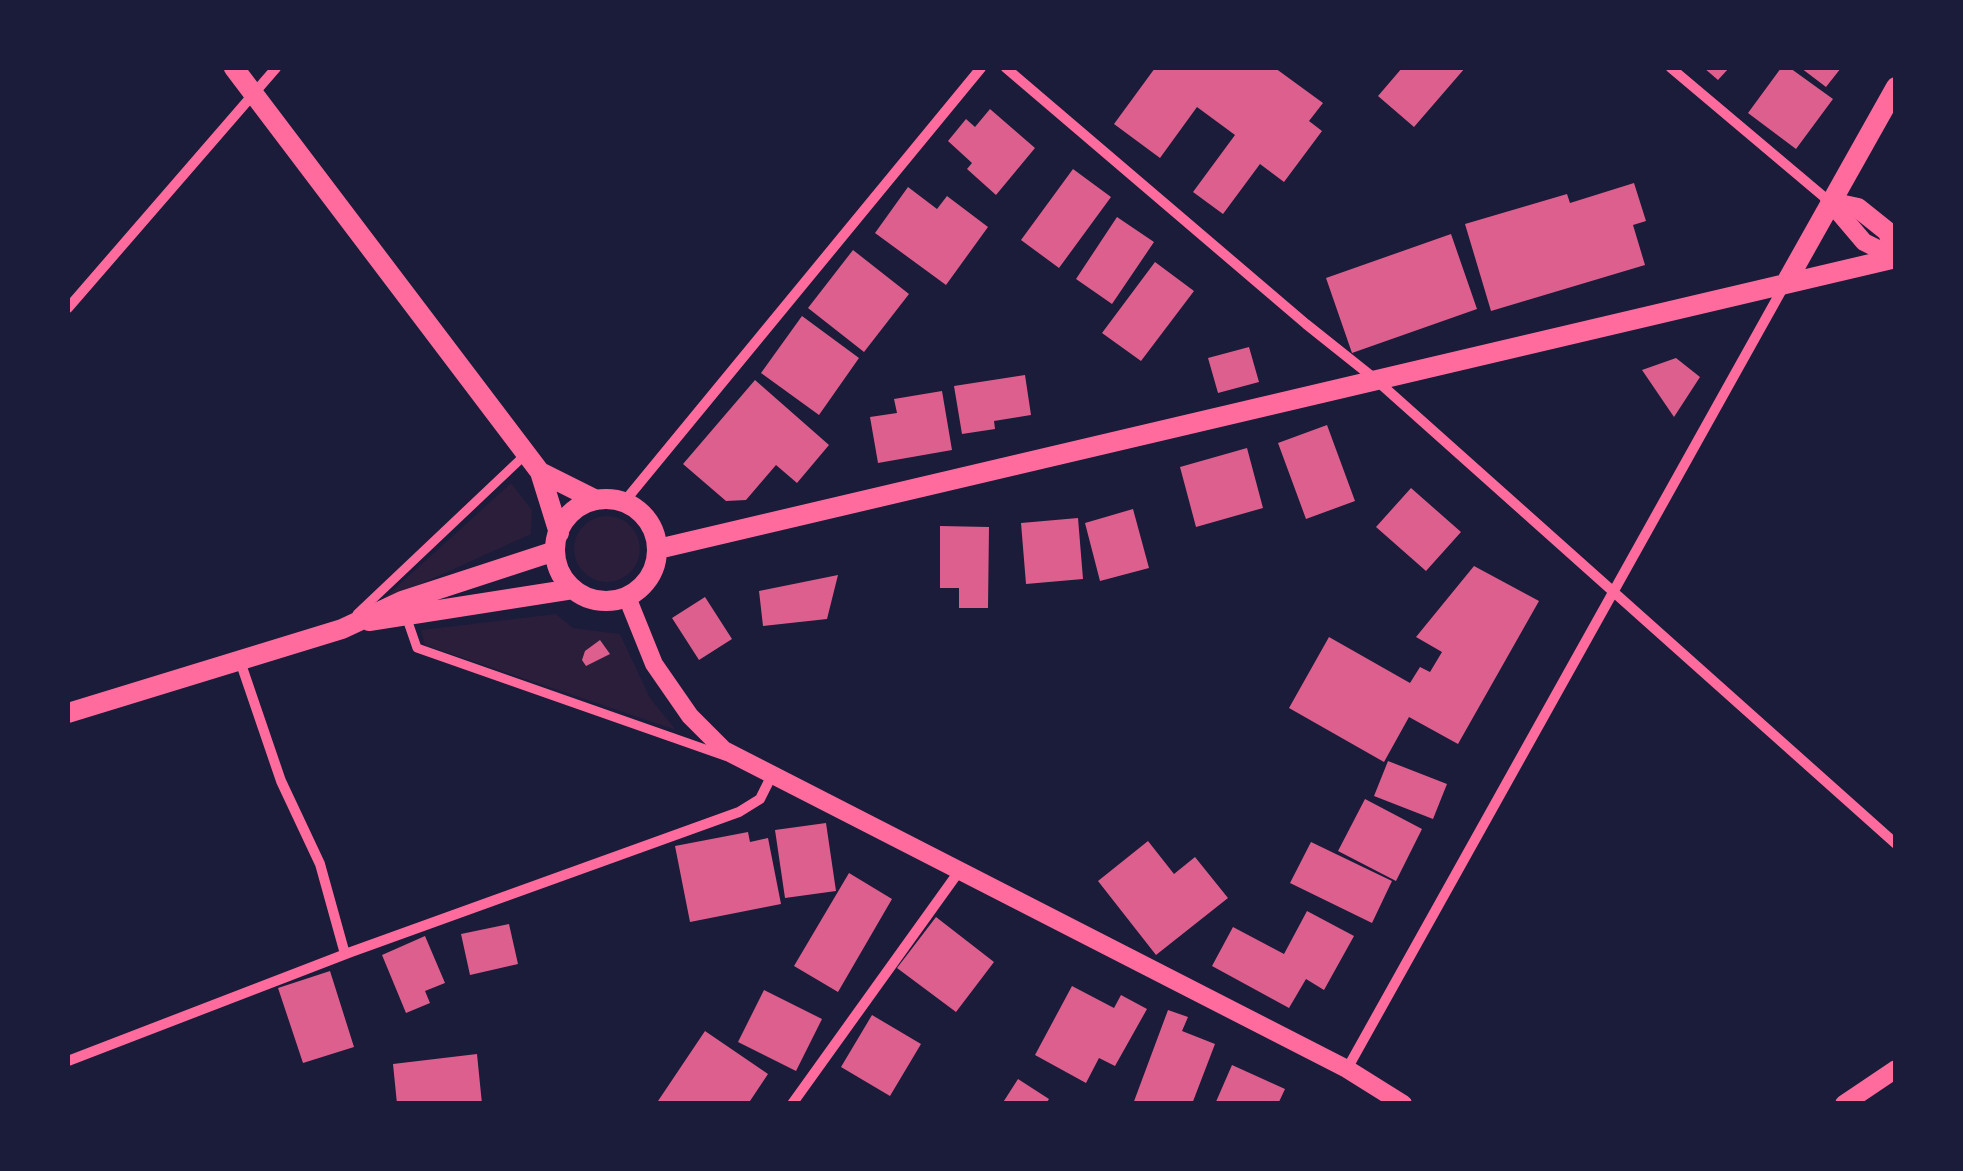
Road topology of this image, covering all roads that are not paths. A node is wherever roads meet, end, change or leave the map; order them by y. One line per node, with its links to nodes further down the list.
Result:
1 (234, 68): 7 (main road)
2 (276, 68): 7 (street)
3 (982, 68): 16 (street)
4 (1006, 68): 12 (street)
5 (1671, 68): 8 (street)
6 (1896, 87): 8 (main road)
7 (254, 94): 11 (street); 13 (main road)
8 (1830, 202): 9 (main road); 10 (main road)
9 (1896, 258): 10 (main road)
10 (1787, 281): 12 (main road); 20 (street)
11 (68, 308)
12 (1376, 379): 18 (main road); 20 (street)
13 (526, 454): 14 (main road); 23 (street)
14 (540, 472): 15 (main road); 17 (main road)
15 (596, 500): 16 (main road); 17 (main road)
16 (624, 502): 18 (main road)
17 (557, 542): 19 (main road); 23 (main road)
18 (658, 549): 21 (main road)
19 (573, 589): 21 (main road); 22 (main road)
20 (1615, 592): 28 (street); 32 (street)
21 (627, 597): 26 (street)
22 (407, 619): 23 (main road); 26 (street)
23 (352, 625): 24 (main road)
24 (240, 661): 25 (main road); 30 (street)
25 (68, 713)
26 (750, 765): 27 (street)
27 (771, 777): 29 (street); 30 (street)
28 (1896, 844)
29 (961, 869): 32 (street); 34 (street)
30 (345, 954): 31 (street)
31 (68, 1062)
32 (1347, 1069): 35 (street)
33 (1896, 1069): 36 (street)
34 (792, 1104)
35 (1403, 1104)
36 (1844, 1104)

